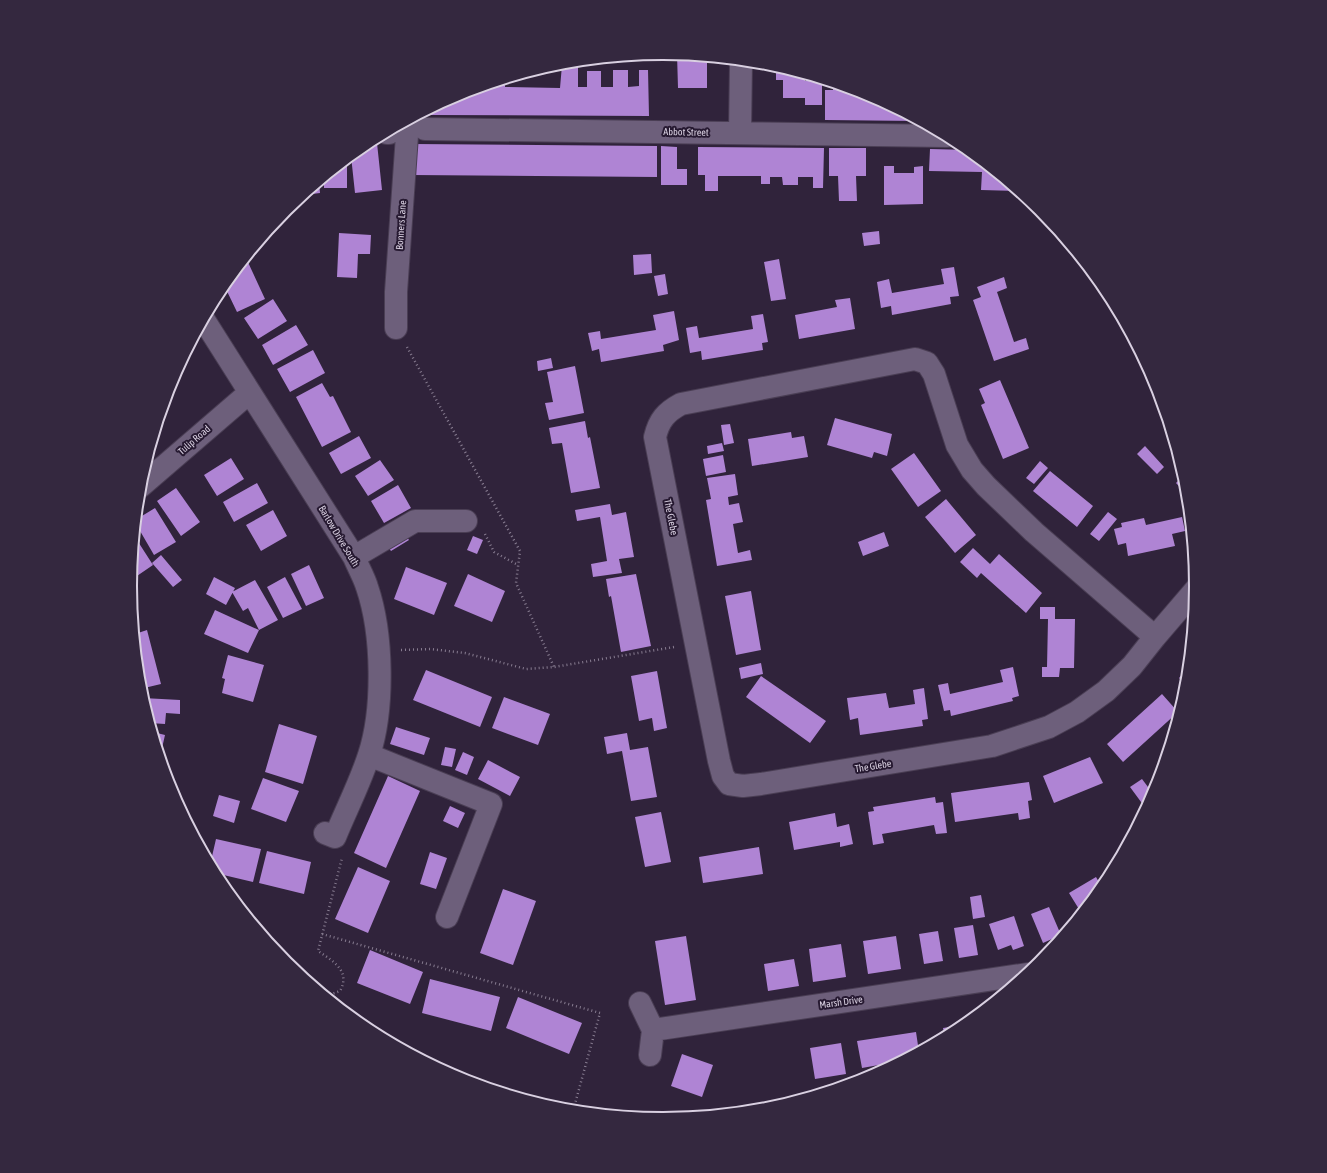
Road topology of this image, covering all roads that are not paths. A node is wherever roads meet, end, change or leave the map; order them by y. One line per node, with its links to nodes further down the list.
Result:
1 (741, 66): 3 (street)
2 (417, 125): 3 (street, Abbot Street); 6 (street, Bonners Lane)
3 (740, 133): 4 (street, Abbot Street)
4 (935, 136)
5 (207, 325): 7 (street, Barlow Drive South)
6 (396, 328)
7 (249, 393): 8 (street, Tulip Road); 10 (street, Barlow Drive South)
8 (148, 479)
9 (466, 521): 10 (street)
10 (354, 557): 13 (street, Barlow Drive South)
11 (1190, 597): 12 (street, The Glebe)
12 (1155, 637): 12 (street, The Glebe)
13 (369, 756): 14 (street, Barlow Drive South); 15 (street)
14 (330, 835)
15 (447, 916)
16 (1018, 975): 18 (street, Marsh Drive)
17 (640, 1003): 18 (street)
18 (653, 1030): 19 (street)
19 (650, 1055)

